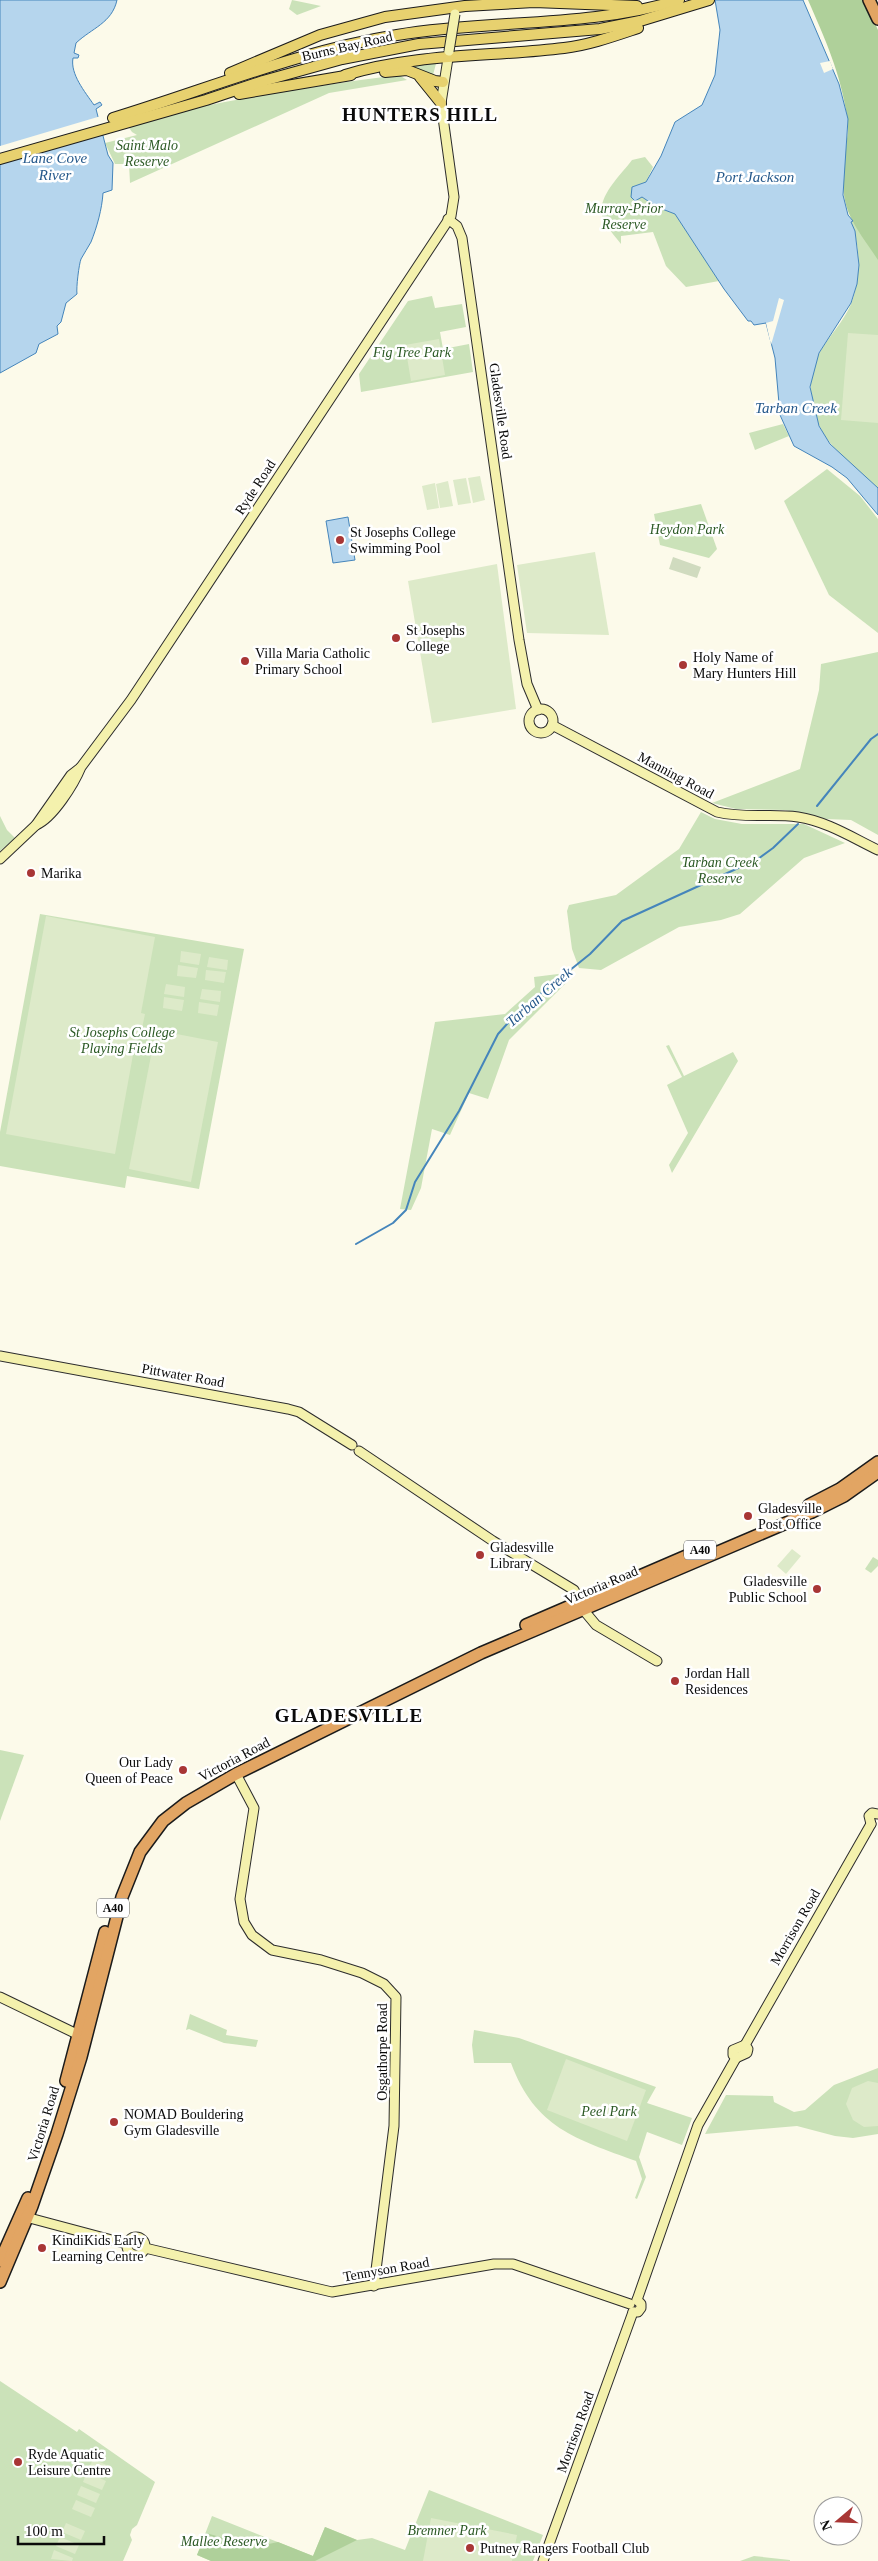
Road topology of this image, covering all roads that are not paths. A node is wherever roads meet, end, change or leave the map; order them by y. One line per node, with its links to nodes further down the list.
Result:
1 (709, 0): 3 (main road, Burns Bay Road)
2 (870, 0): 5 (highway)
3 (680, 3): 4 (main road); 6 (main road); 10 (main road, Burns Bay Road); 11 (main road, Burns Bay Road)
4 (456, 7): 6 (street, bridge); 10 (main road)
5 (878, 19)
6 (448, 53): 8 (main road); 9 (street)
7 (414, 72): 8 (main road); 9 (main road); 12 (main road)
8 (346, 75): 11 (main road)
9 (443, 82): 12 (street)
10 (186, 93): 13 (main road, Burns Bay Road)
11 (206, 100): 13 (main road, Burns Bay Road)
12 (441, 102): 16 (street)
13 (125, 118): 14 (main road, Burns Bay Road); 15 (main road, Burns Bay Road)
14 (0, 152)
15 (0, 159)
16 (448, 220): 17 (street, Gladesville Road); 20 (street, Ryde Road)
17 (538, 710): 18 (street); 18 (street)
18 (552, 725): 19 (street, Manning Road)
19 (878, 850)
20 (0, 859)
21 (0, 1356): 24 (street, Pittwater Road)
22 (878, 1462): 24 (highway, Victoria Road / A40)
23 (878, 1472): 24 (highway, Victoria Road / A40)
24 (582, 1604): 25 (street, Pittwater Road); 26 (highway, Victoria Road / A40); 30 (highway, Victoria Road / A40)
25 (657, 1661)
26 (236, 1774): 30 (highway, Victoria Road / A40); 34 (street, Osgathorpe Road)
27 (878, 1814): 28 (street, Morrison Road)
28 (874, 1824): 35 (street, Morrison Road)
29 (0, 1997): 30 (street)
30 (81, 2037): 31 (highway, Victoria Road / A40)
31 (23, 2217): 32 (highway, Victoria Road / A40); 33 (highway, Victoria Road / A40); 34 (street, Tennyson Road)
32 (0, 2262)
33 (0, 2282)
34 (374, 2286): 35 (street, Tennyson Road)
35 (633, 2305): 36 (street, Morrison Road)
36 (543, 2561)

